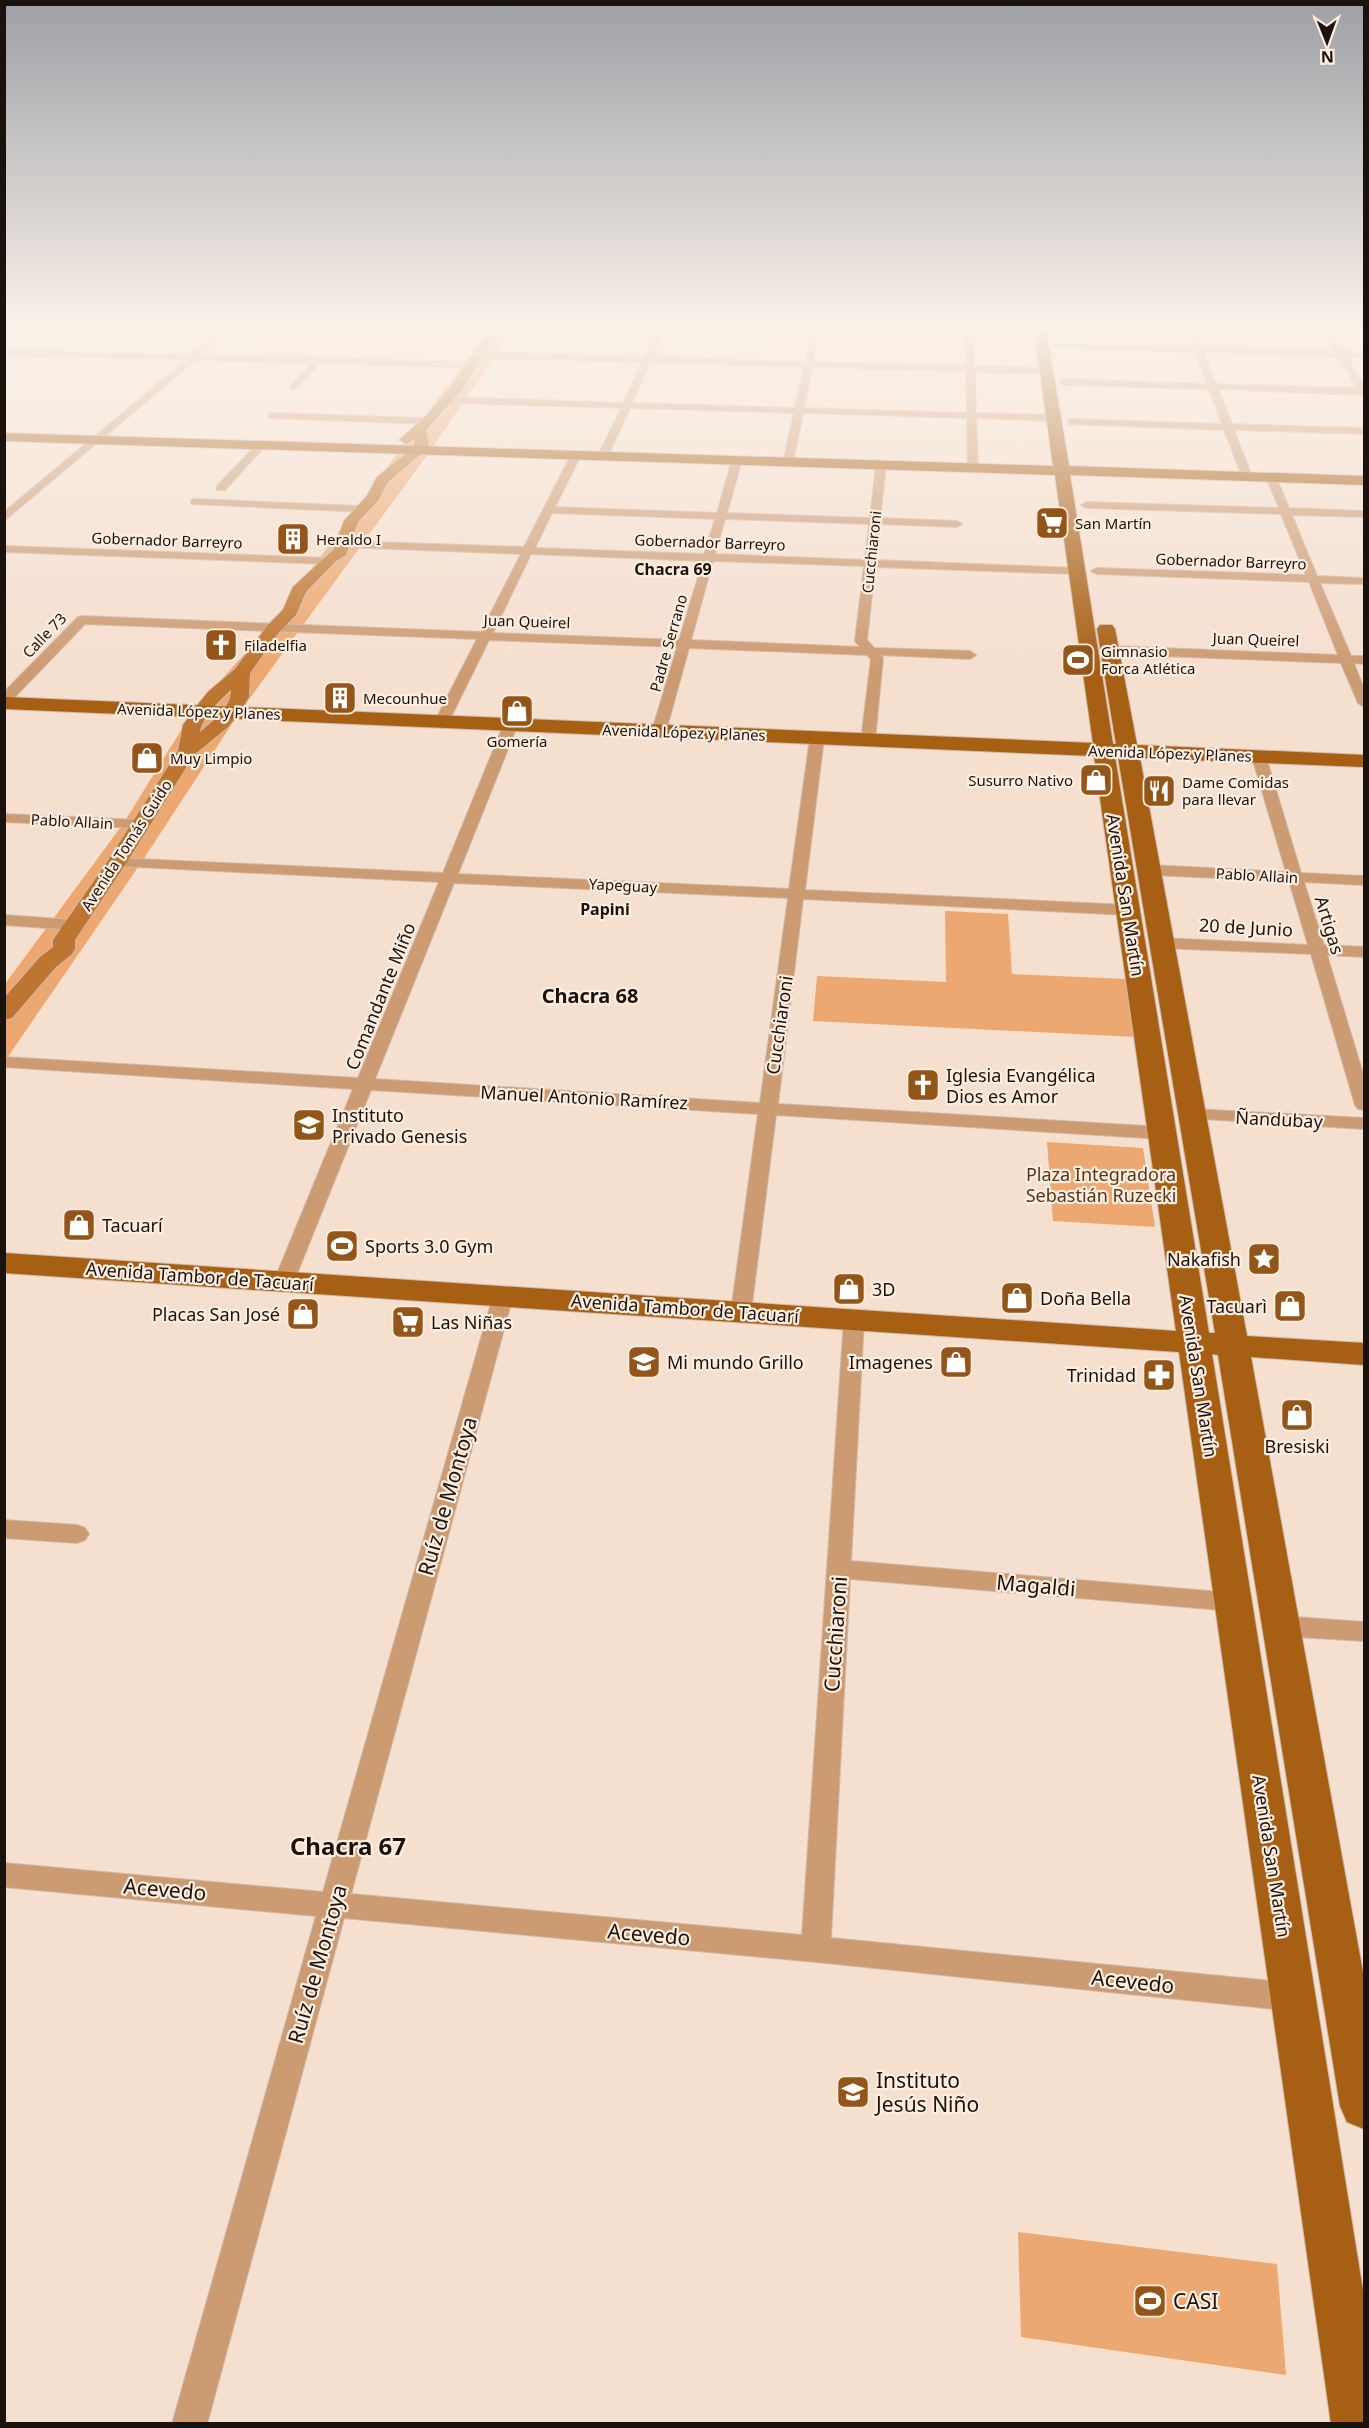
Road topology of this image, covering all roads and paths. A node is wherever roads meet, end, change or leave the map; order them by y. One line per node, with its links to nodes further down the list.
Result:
1 (94, 441): 34 (street)
2 (139, 441): 11 (main road)
3 (406, 441): 12 (main road)
4 (422, 441): 13 (main road)
5 (610, 441): 15 (street)
6 (792, 441): 17 (street)
7 (972, 441): 20 (street)
8 (1058, 441): 21 (main road, Avenida San Martín)
9 (1074, 441): 22 (main road)
10 (1233, 441): 23 (street)
11 (261, 445): 12 (main road); 26 (street)
12 (397, 449): 13 (main road); 19 (main road)
13 (419, 450): 14 (main road); 19 (main road, Avenida Tomás Guido)
14 (576, 455): 15 (main road); 30 (street)
15 (603, 456): 16 (main road)
16 (737, 460): 17 (main road); 33 (street, Padre Serrano)
17 (788, 462): 18 (main road)
18 (881, 465): 20 (main road); 35 (street, Cucchiaroni)
19 (397, 466): 29 (main road, Avenida Tomás Guido)
20 (973, 468): 21 (main road)
21 (1062, 471): 22 (main road); 43 (main road, Avenida San Martín)
22 (1080, 471): 23 (main road); 28 (main road)
23 (1247, 477): 24 (main road)
24 (1271, 477): 25 (main road); 31 (street)
25 (1365, 480)
26 (221, 488)
27 (195, 502): 29 (street)
28 (1086, 505): 31 (street); 37 (main road)
29 (362, 509): 40 (main road, Avenida Tomás Guido)
30 (549, 510): 33 (street); 39 (street)
31 (1286, 511): 32 (street); 45 (street)
32 (1365, 514)
33 (721, 516): 35 (street); 41 (street, Padre Serrano)
34 (4, 518)
35 (874, 521): 36 (street); 42 (street, Cucchiaroni)
36 (957, 524)
37 (1089, 527)
38 (4, 549): 40 (street, Gobernador Barreyro)
39 (528, 550): 40 (street, Gobernador Barreyro); 41 (street, Gobernador Barreyro); 50 (street)
40 (335, 552): 49 (main road, Avenida Tomás Guido)
41 (709, 557): 42 (street, Gobernador Barreyro); 51 (street, Padre Serrano)
42 (870, 563): 43 (street, Gobernador Barreyro); 53 (street, Cucchiaroni)
43 (1077, 571): 68 (main road, Avenida San Martín)
44 (1097, 571): 45 (street, Gobernador Barreyro)
45 (1313, 579): 46 (street, Gobernador Barreyro); 55 (street)
46 (1365, 581)
47 (1104, 616): 52 (main road, Avenida San Martín)
48 (82, 620): 49 (street, Juan Queirel); 58 (street, Calle 73)
49 (274, 628): 50 (street, Juan Queirel); 57 (main road, Avenida Tomás Guido)
50 (485, 636): 51 (street, Juan Queirel); 62 (street)
51 (684, 644): 53 (street, Juan Queirel); 64 (street, Padre Serrano)
52 (1110, 650): 55 (street, Juan Queirel); 68 (main road, Avenida San Martín)
53 (870, 651): 54 (street, Juan Queirel); 66 (street, Cucchiaroni)
54 (970, 655)
55 (1346, 659): 56 (street, Juan Queirel); 59 (street)
56 (1365, 660)
57 (241, 673): 60 (main road, Avenida Tomás Guido); 61 (main road, Avenida Tomás Guido)
58 (4, 701): 60 (main road, Avenida López y Planes)
59 (1365, 704)
60 (202, 711): 61 (main road, Avenida López y Planes); 67 (main road, Avenida Tomás Guido)
61 (231, 712): 62 (main road, Avenida López y Planes); 67 (main road, Avenida Tomás Guido)
62 (442, 722): 63 (main road, Avenida López y Planes)
63 (511, 724): 64 (main road, Avenida López y Planes); 75 (street, Comandante Miño)
64 (659, 731): 65 (main road, Avenida López y Planes)
65 (817, 738): 66 (main road, Avenida López y Planes); 78 (street, Cucchiaroni)
66 (868, 740): 68 (main road, Avenida López y Planes)
67 (187, 751): 72 (main road, Avenida Tomás Guido)
68 (1116, 751): 69 (main road, Avenida López y Planes); 74 (main road, Avenida San Martín); 79 (main road, Avenida San Martín)
69 (1259, 757): 70 (main road, Avenida López y Planes); 76 (street, Artigas)
70 (1365, 761)
71 (4, 818): 72 (street, Pablo Allain)
72 (139, 824): 73 (main road, Avenida Tomás Guido)
73 (117, 862): 75 (street, Yapeguay); 81 (main road, Avenida Tomás Guido)
74 (1149, 870): 76 (street, Pablo Allain); 82 (main road, Avenida San Martín)
75 (449, 877): 78 (street, Yapeguay); 87 (street, Comandante Miño)
76 (1295, 877): 77 (street, Pablo Allain); 83 (street, Artigas)
77 (1365, 880)
78 (797, 893): 79 (street, Yapeguay); 89 (street, Cucchiaroni)
79 (1129, 910): 92 (main road, Avenida San Martín)
80 (4, 920): 81 (street)
81 (69, 932): 85 (main road, Avenida Tomás Guido)
82 (1162, 943): 83 (street, 20 de Junio); 90 (main road, Avenida San Martín)
83 (1317, 950): 84 (street, 20 de Junio); 88 (street, Artigas)
84 (1365, 952)
85 (4, 1013)
86 (4, 1062): 87 (street, Manuel Antonio Ramírez)
87 (365, 1084): 89 (street, Manuel Antonio Ramírez); 94 (street, Comandante Miño)
88 (1365, 1105)
89 (768, 1108): 92 (street, Manuel Antonio Ramírez); 96 (street, Cucchiaroni)
90 (1193, 1114): 91 (street, Ñandubay); 98 (main road, Avenida San Martín)
91 (1365, 1124)
92 (1163, 1133): 98 (main road, Avenida San Martín)
93 (4, 1263): 94 (main road, Avenida Tambor de Tacuarí)
94 (284, 1281): 95 (main road, Avenida Tambor de Tacuarí)
95 (503, 1296): 96 (main road, Avenida Tambor de Tacuarí); 107 (street, Ruíz de Montoya)
96 (741, 1312): 97 (main road, Avenida Tambor de Tacuarí)
97 (854, 1320): 98 (main road, Avenida Tambor de Tacuarí); 102 (street, Cucchiaroni)
98 (1213, 1346): 99 (main road, Avenida Tambor de Tacuarí); 103 (main road, Avenida San Martín); 104 (main road, Avenida San Martín)
99 (1365, 1354)
100 (4, 1529): 101 (street)
101 (77, 1534)
102 (839, 1569): 103 (street, Magaldi); 108 (street, Cucchiaroni)
103 (1233, 1602): 109 (main road, Avenida San Martín)
104 (1281, 1626): 105 (street); 110 (main road, Avenida San Martín)
105 (1365, 1632)
106 (4, 1875): 107 (street, Acevedo)
107 (333, 1905): 108 (street, Acevedo); 112 (street, Ruíz de Montoya)
108 (816, 1949): 109 (street, Acevedo)
109 (1293, 1997): 113 (main road, Avenida San Martín)
110 (1356, 2006): 111 (main road, Avenida San Martín)
111 (1365, 2106)
112 (189, 2424)
113 (1358, 2424)

